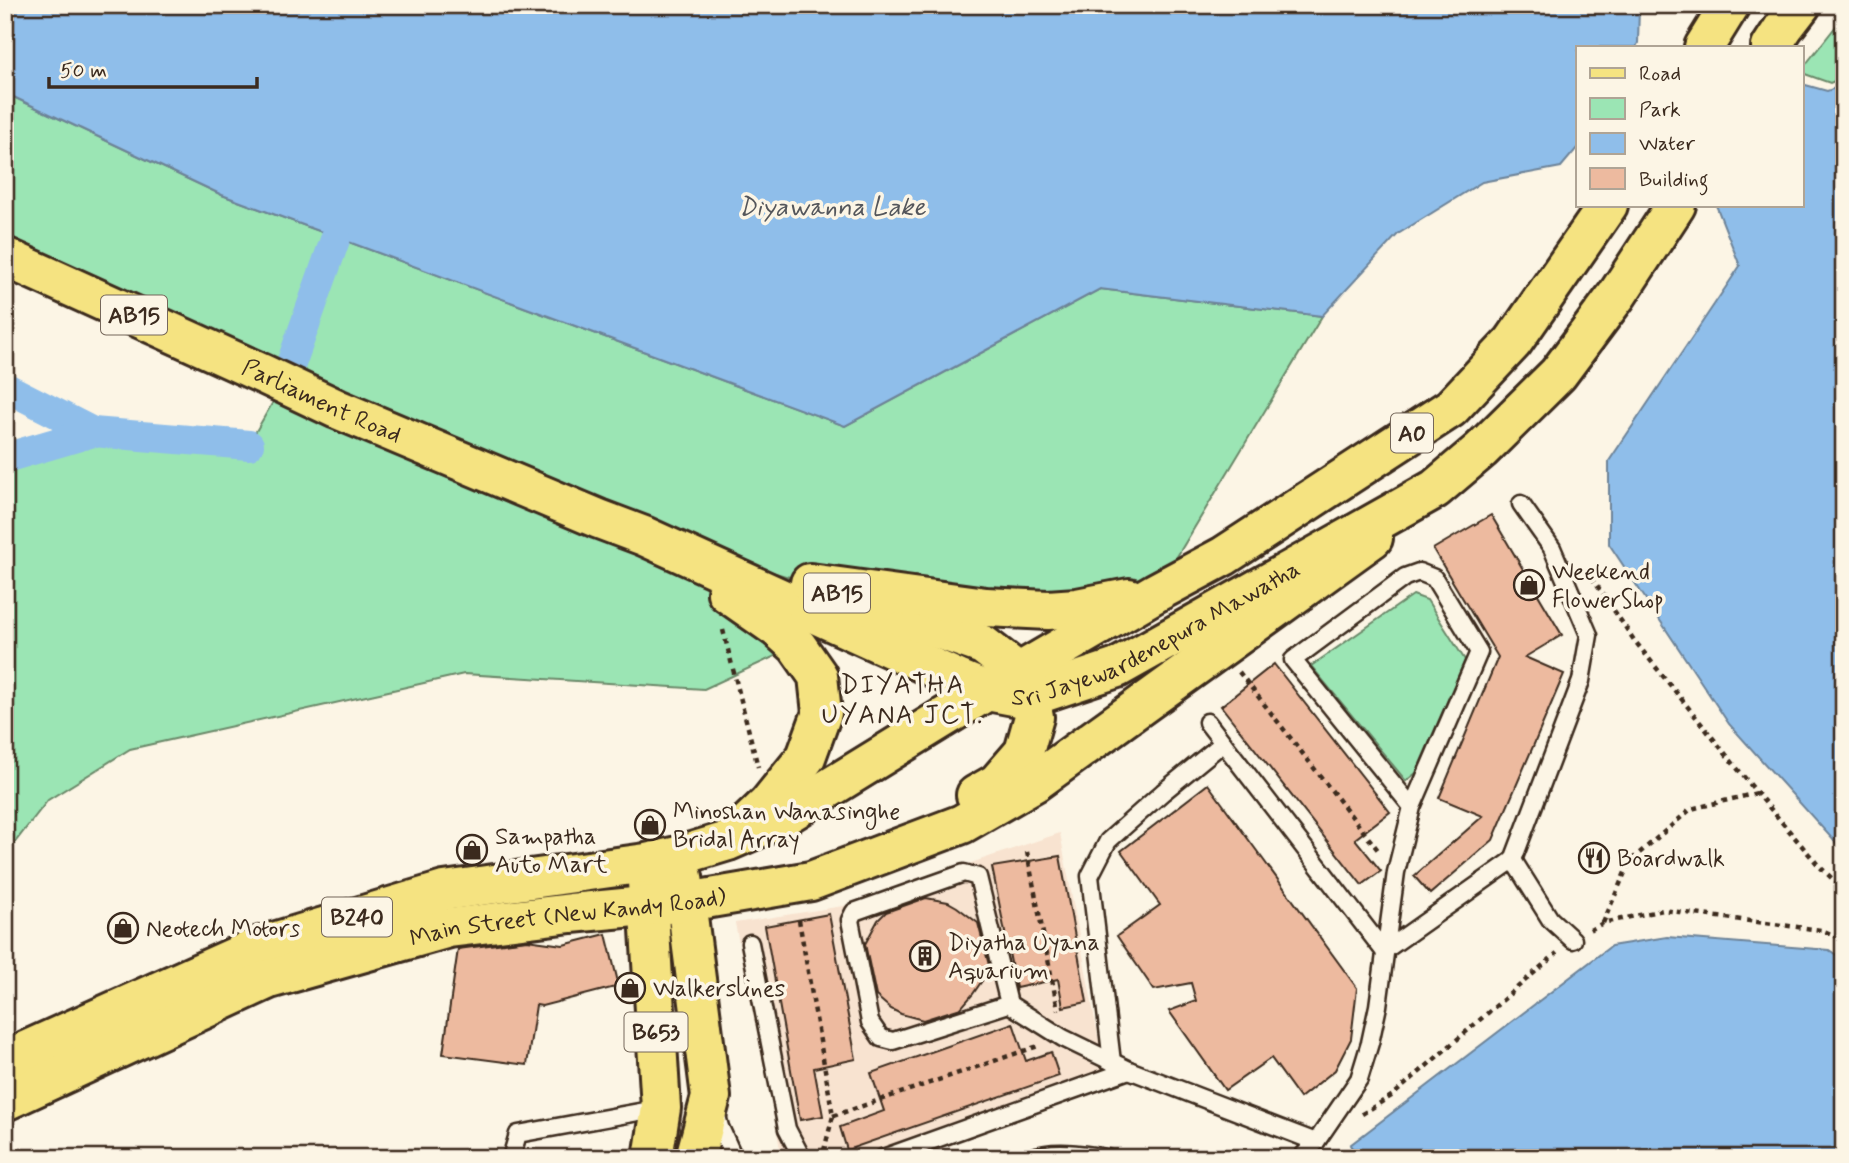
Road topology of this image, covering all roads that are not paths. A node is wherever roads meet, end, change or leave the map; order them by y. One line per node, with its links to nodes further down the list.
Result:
1 (1730, 5): 2 (main road)
2 (1705, 46)
3 (1607, 206): 10 (main road, Sri Jayewardenepura Mawatha / A0)
4 (1673, 211): 6 (main road, Sri Jayewardenepura Mawatha / A0)
5 (5, 257): 8 (main road, Parliament Road / AB15)
6 (1435, 489): 11 (main road, Sri Jayewardenepura Mawatha / A0); 18 (main road)
7 (1521, 504): 17 (lane)
8 (644, 536): 9 (main road, Parliament Road / AB15); 11 (main road, Parliament Road / AB15); 15 (main road)
9 (810, 583): 10 (main road); 11 (main road, Parliament Road / AB15)
10 (1155, 593): 11 (main road, Sri Jayewardenepura Mawatha / A0)
11 (1012, 687): 15 (main road, Main Street (New Kandy Road) / B240); 18 (main road)
12 (1207, 722): 13 (lane)
13 (1223, 743): 23 (lane); 26 (lane)
14 (1412, 807): 14 (lane); 23 (lane)
15 (728, 841): 16 (main road, Main Street (New Kandy Road) / B240)
16 (664, 859): 19 (main road); 20 (main road); 25 (main road, Main Street (New Kandy Road) / B240)
17 (1513, 860): 21 (lane); 23 (lane)
18 (864, 862): 19 (main road, Main Street (New Kandy Road) / B240)
19 (687, 902): 20 (main road, Main Street (New Kandy Road) / B240); 28 (main road, B653)
20 (648, 906): 29 (main road, Main Street (New Kandy Road) / B240); 30 (main road, B653)
21 (1573, 940)
22 (750, 943): 36 (lane)
23 (1384, 951): 31 (lane)
24 (1009, 1004): 24 (lane); 26 (lane)
25 (5, 1060)
26 (1112, 1062): 27 (lane)
27 (1129, 1070): 31 (lane); 37 (lane)
28 (711, 1097): 34 (main road, B653); 35 (lane)
29 (5, 1101)
30 (661, 1108): 32 (lane); 33 (main road, B653)
31 (1316, 1142): 40 (lane)
32 (511, 1158)
33 (653, 1158)
34 (695, 1158)
35 (734, 1158)
36 (802, 1158)
37 (883, 1158)
38 (1030, 1158): 39 (lane)
39 (1107, 1158)
40 (1301, 1158)

